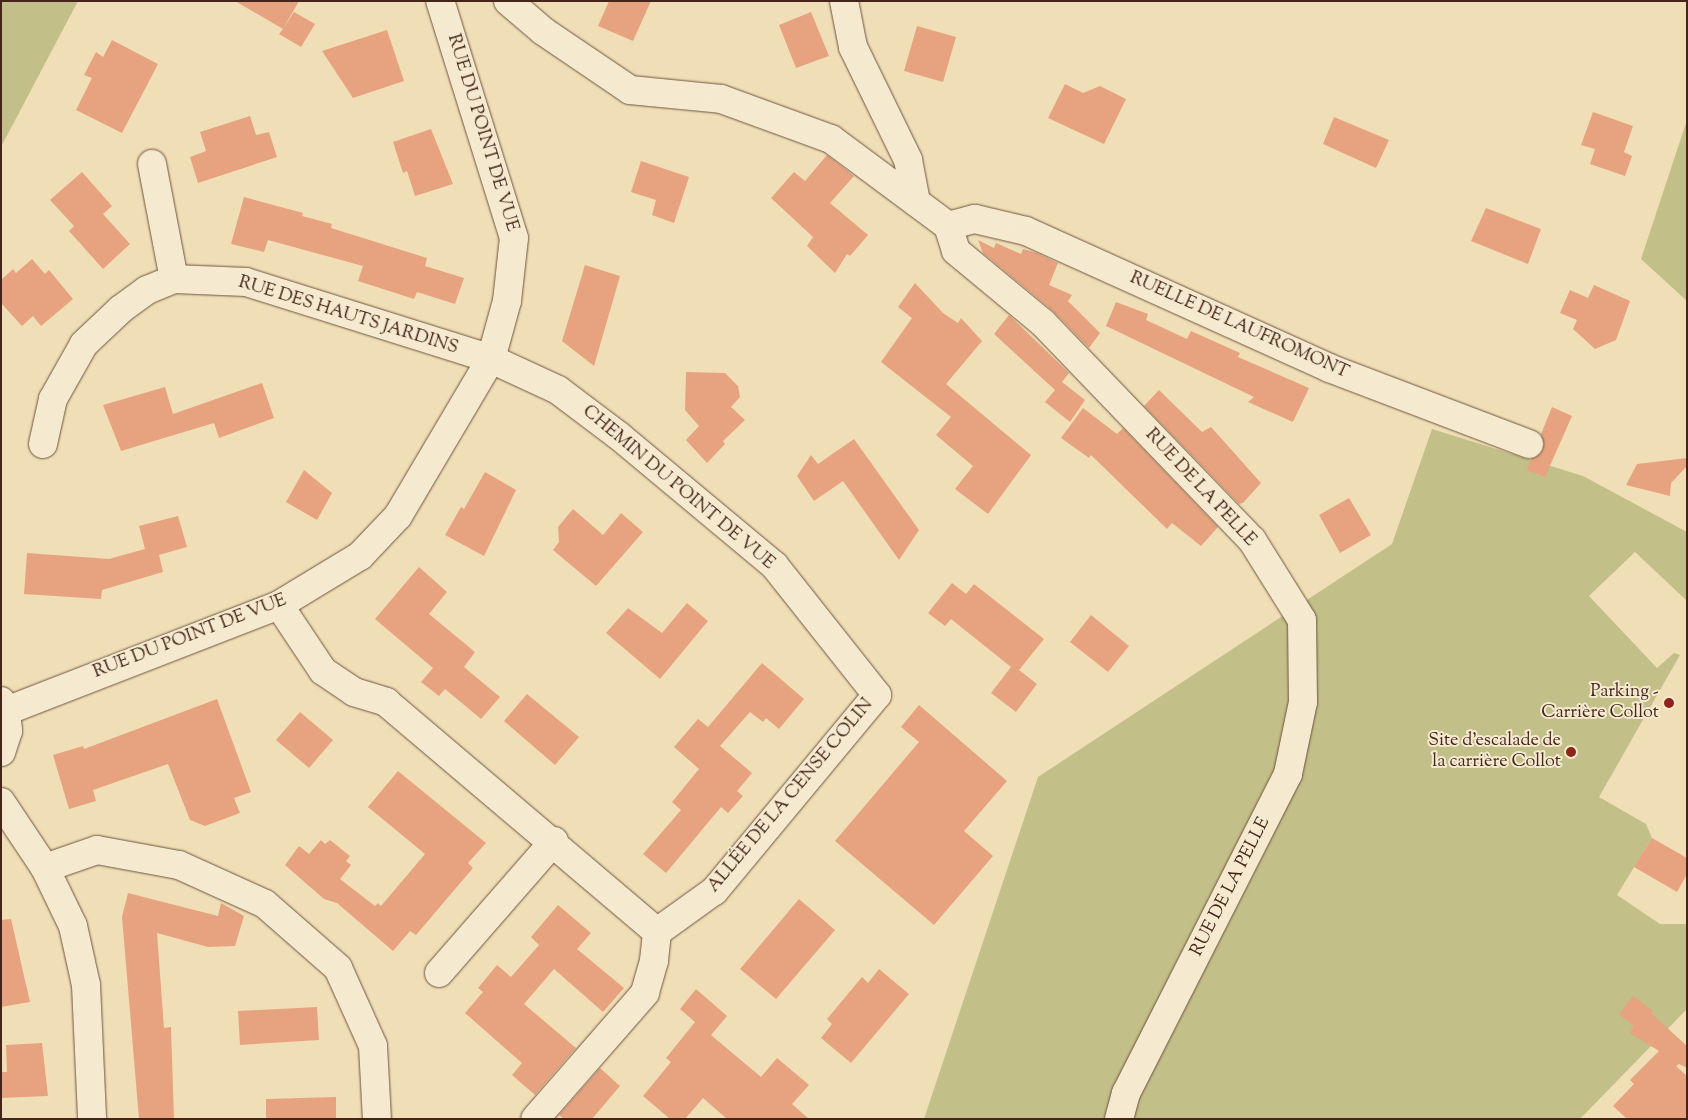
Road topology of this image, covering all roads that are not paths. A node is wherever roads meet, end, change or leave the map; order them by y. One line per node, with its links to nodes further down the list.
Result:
1 (440, 1): 8 (street, RUE DU POINT DE VUE)
2 (508, 1): 5 (street)
3 (844, 1): 5 (street)
4 (152, 164): 7 (street)
5 (916, 202): 6 (street)
6 (948, 226): 10 (street, RUELLE DE LAUFROMONT); 23 (street, RUE DE LA PELLE)
7 (174, 279): 8 (street, RUE DES HAUTS JARDINS); 9 (street, RUE DES HAUTS JARDINS)
8 (492, 359): 11 (street, RUE DU POINT DE VUE); 12 (street, CHEMIN DU POINT DE VUE)
9 (43, 444)
10 (1529, 444)
11 (279, 605): 13 (street, RUE DU POINT DE VUE); 16 (street)
12 (877, 695): 18 (street, ALLÉE DE LA CENSE COLIN)
13 (4, 706): 14 (street)
14 (1, 752)
15 (1, 802): 17 (street)
16 (554, 841): 18 (street); 19 (street)
17 (44, 868): 20 (street); 21 (street)
18 (657, 932): 22 (street)
19 (439, 973)
20 (92, 1119)
21 (377, 1119)
22 (535, 1119)
23 (1119, 1119)

